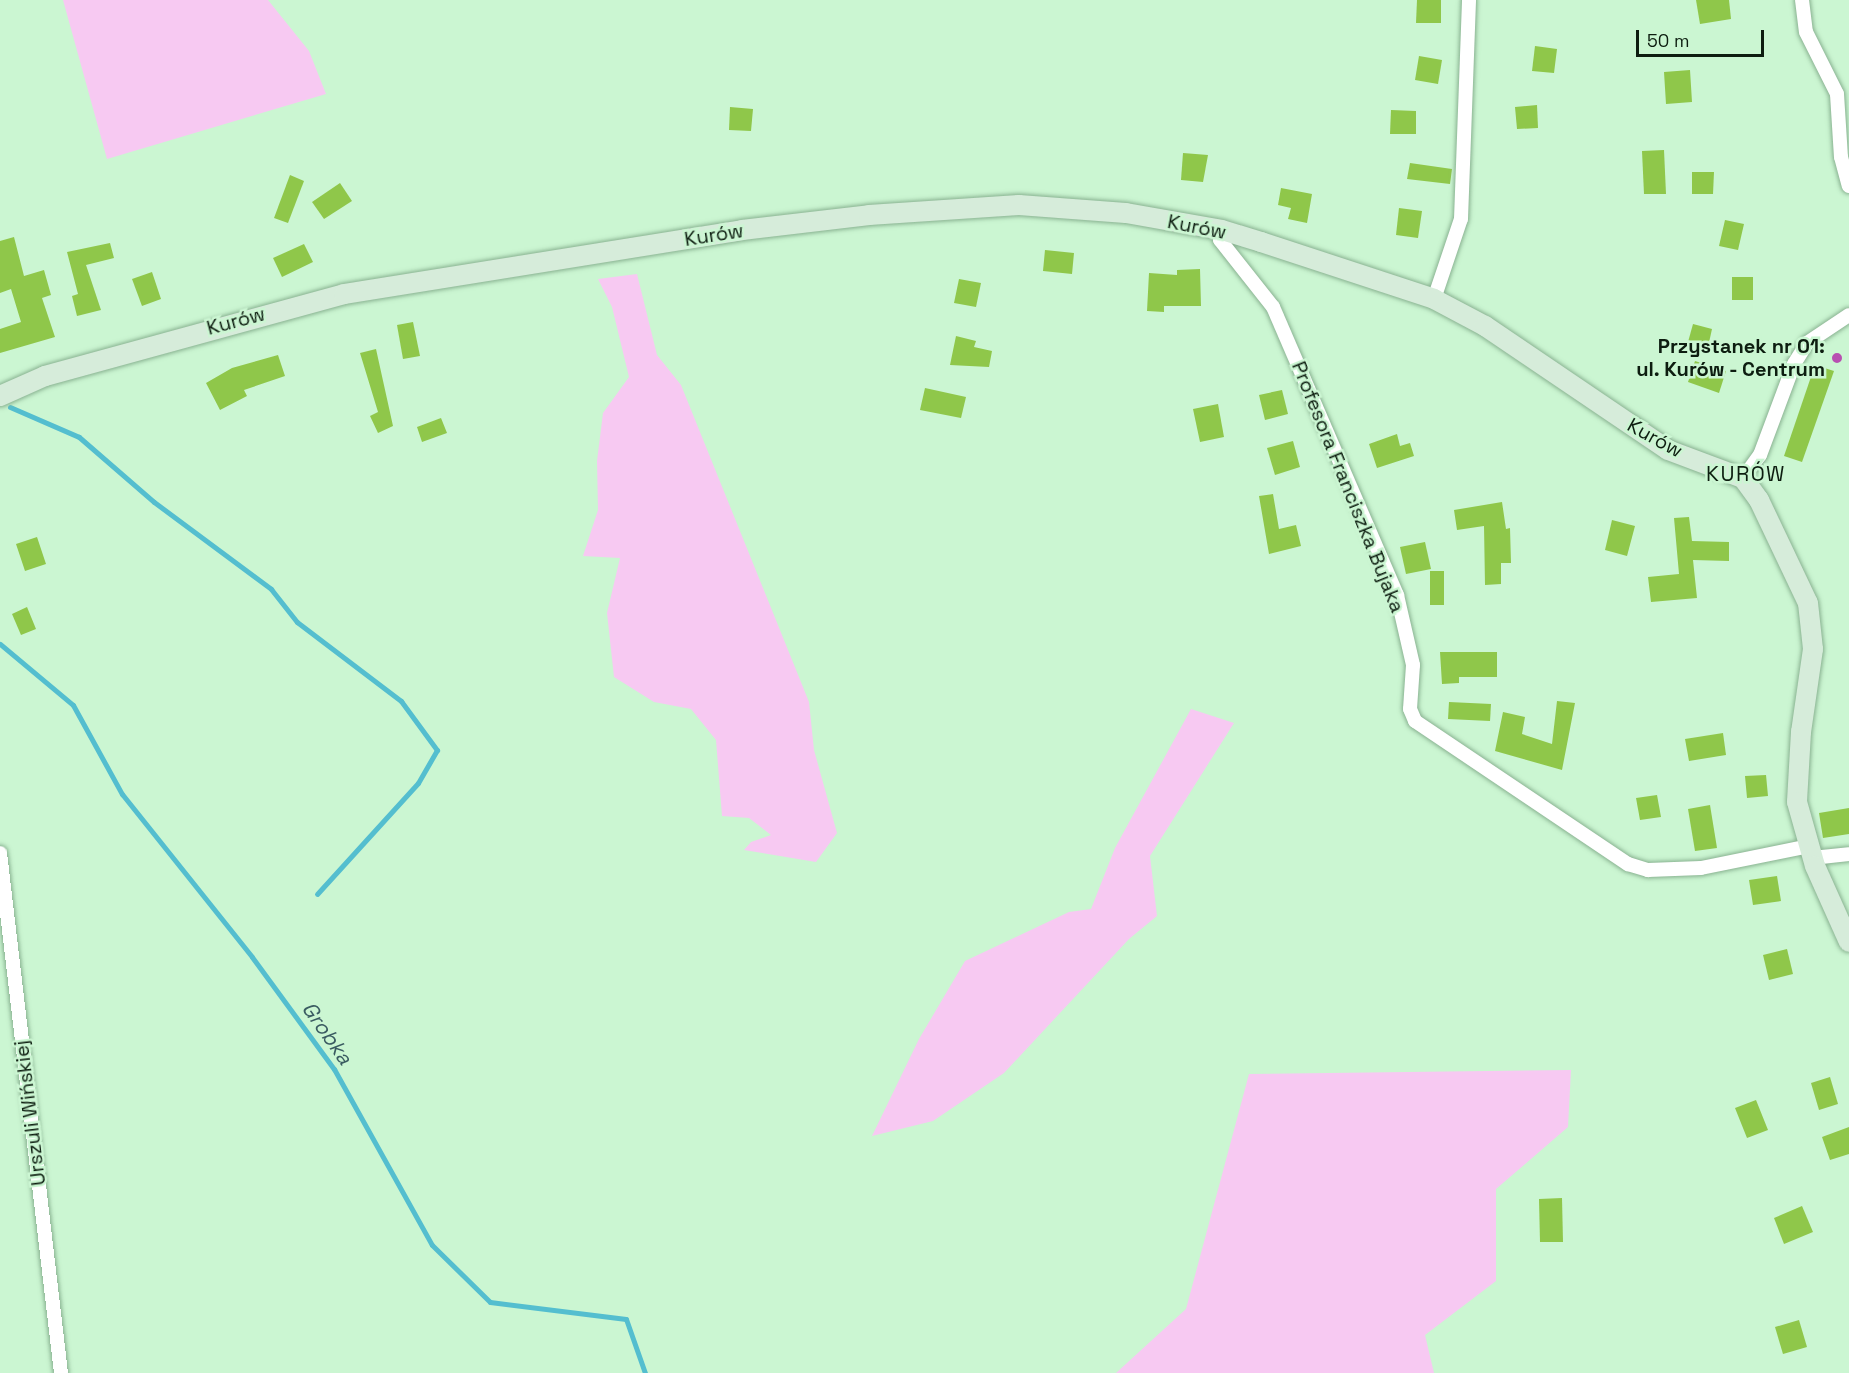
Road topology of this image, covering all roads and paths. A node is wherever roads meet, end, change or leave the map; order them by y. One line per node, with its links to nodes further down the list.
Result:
1 (1469, 0): 5 (street)
2 (1802, 0): 3 (street)
3 (1849, 186)
4 (1222, 230): 5 (street, Kurów); 7 (street, Kurów); 9 (street, Profesora Franciszka Bujaka)
5 (1434, 299): 8 (street, Kurów)
6 (1849, 315): 8 (street)
7 (0, 396)
8 (1743, 478): 9 (street)
9 (1811, 852): 11 (street, Profesora Franciszka Bujaka); 12 (street)
10 (0, 853): 13 (street, Urszuli Wińskiej)
11 (1849, 854)
12 (1849, 942)
13 (61, 1373)

